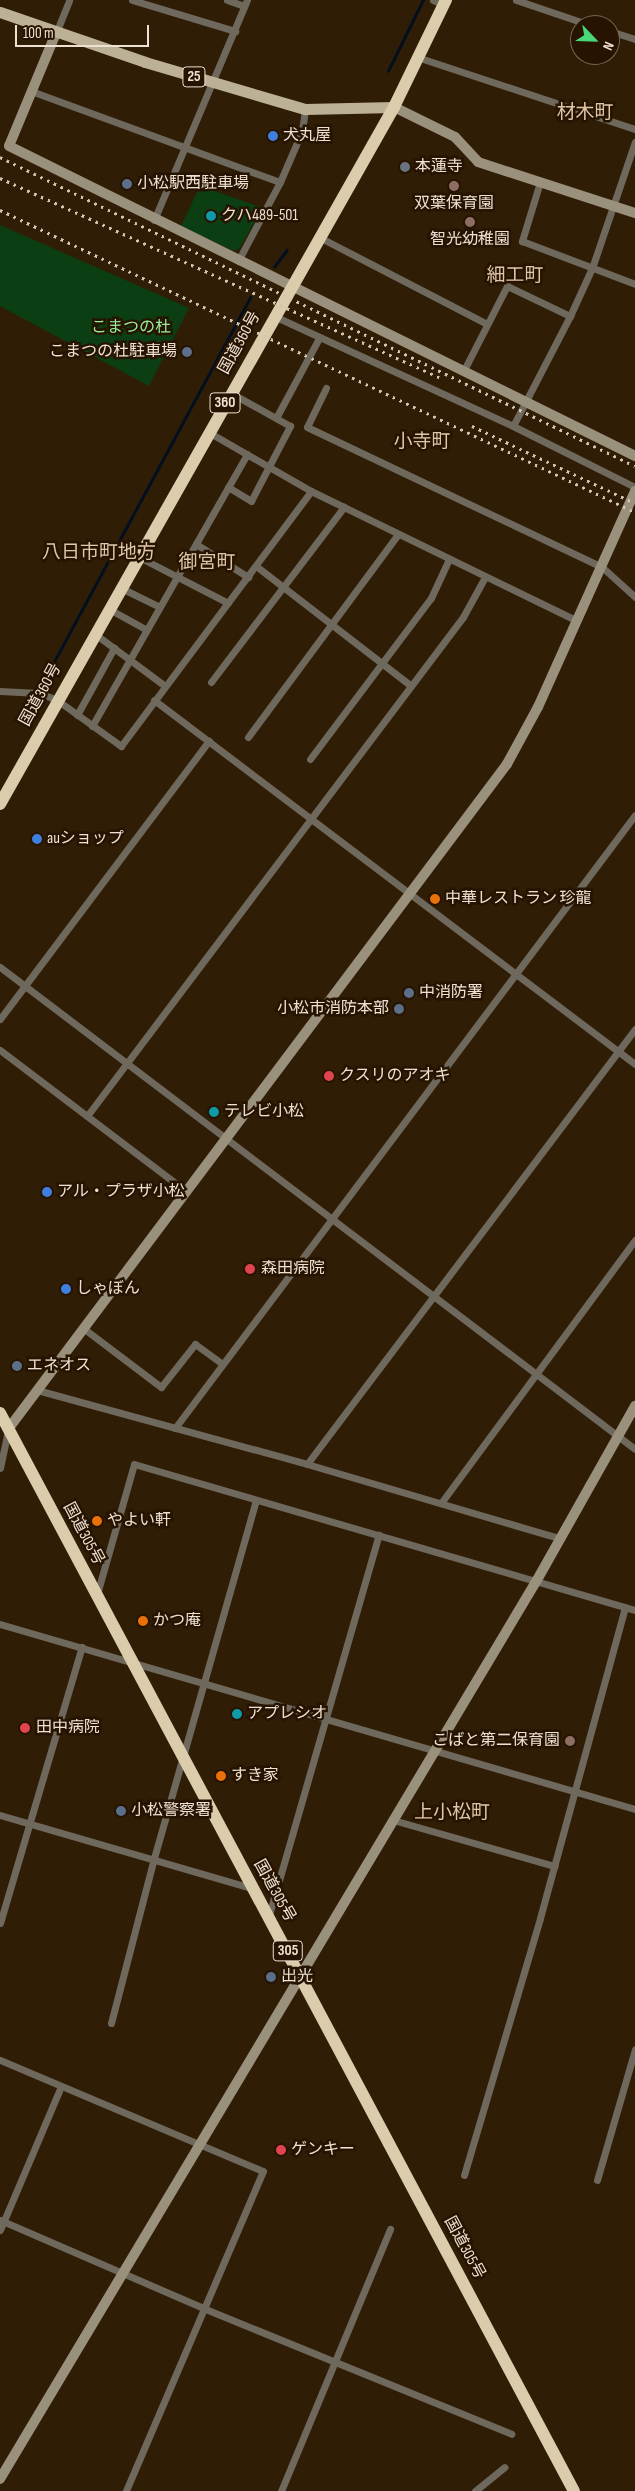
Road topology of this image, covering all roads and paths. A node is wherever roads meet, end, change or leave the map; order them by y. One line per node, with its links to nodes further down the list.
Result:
1 (69, 0): 10 (street)
2 (132, 0): 9 (street)
3 (227, 0): 6 (street)
4 (516, 0): 8 (street)
5 (441, 2): 13 (highway, 国道360号 / 360)
6 (246, 3): 9 (street)
7 (0, 12): 10 (main road, 25)
8 (570, 18)
9 (235, 30): 14 (street)
10 (56, 33): 14 (main road, 25); 15 (street)
11 (620, 34): 12 (street)
12 (635, 39)
13 (420, 58): 16 (highway, 国道360号 / 360); 18 (street)
14 (212, 83): 17 (main road, 25); 20 (street)
15 (31, 92): 20 (street); 25 (street)
16 (394, 107): 17 (main road, 25); 22 (street); 26 (highway, 国道360号 / 360)
17 (305, 109): 21 (street)
18 (635, 129)
19 (635, 142): 23 (street)
20 (185, 149): 21 (street); 25 (street)
21 (280, 182): 27 (street)
22 (540, 182): 23 (street); 28 (street)
23 (613, 206): 24 (street); 28 (street)
24 (635, 213)
25 (154, 220): 27 (street)
26 (319, 237): 30 (highway, 国道360号 / 360); 33 (street)
27 (238, 261): 30 (street)
28 (592, 268): 29 (street); 32 (street)
29 (635, 284)
30 (289, 287): 31 (highway, 国道360号 / 360); 35 (street)
31 (274, 316): 34 (street); 37 (highway, 国道360号 / 360)
32 (570, 316): 33 (street); 38 (street)
33 (487, 324): 35 (street)
34 (319, 338): 39 (street); 40 (street)
35 (463, 372): 38 (street)
36 (326, 388): 55 (street)
37 (231, 393): 39 (street); 41 (highway, 国道360号 / 360)
38 (526, 402): 40 (street); 43 (street)
39 (276, 418): 44 (street)
40 (513, 426): 46 (street)
41 (210, 433): 42 (street); 52 (highway, 国道360号 / 360)
42 (247, 454): 44 (street); 45 (street)
43 (635, 456)
44 (270, 467): 45 (street); 47 (street)
45 (228, 487): 51 (street)
46 (635, 487)
47 (311, 490): 49 (street); 54 (street)
48 (635, 492): 55 (street)
49 (344, 507): 50 (street); 59 (street)
50 (398, 534): 53 (street); 66 (street)
51 (196, 544): 56 (street); 58 (street)
52 (139, 557): 58 (street); 60 (highway, 国道360号 / 360)
53 (449, 559): 57 (street); 71 (street)
54 (256, 566): 56 (street); 59 (street)
55 (602, 567): 61 (street); 65 (street)
56 (248, 577): 62 (street)
57 (485, 577): 65 (street); 74 (street)
58 (177, 578): 62 (street); 63 (street)
59 (282, 587): 66 (street); 72 (street)
60 (121, 588): 63 (street); 64 (highway, 国道360号 / 360)
61 (635, 597)
62 (228, 603): 73 (street)
63 (160, 607): 67 (street)
64 (109, 609): 67 (street); 68 (highway, 国道360号 / 360)
65 (577, 621): 86 (street)
66 (332, 626): 71 (street); 80 (street)
67 (147, 630): 70 (street)
68 (95, 634): 69 (street); 76 (highway, 国道360号 / 360)
69 (114, 648): 70 (street); 78 (street)
70 (131, 659): 73 (street); 79 (street)
71 (383, 665): 74 (street); 82 (street)
72 (211, 682)
73 (166, 686): 77 (street)
74 (411, 686): 85 (street)
75 (0, 691): 76 (street)
76 (56, 700): 78 (street); 83 (highway, 国道360号 / 360)
77 (154, 700): 79 (street); 81 (street)
78 (77, 715): 79 (street)
79 (92, 726)
80 (248, 737)
81 (209, 742): 85 (street); 89 (street)
82 (310, 759)
83 (0, 804)
84 (635, 814): 88 (street)
85 (310, 819): 86 (street); 94 (street)
86 (410, 892): 88 (street); 97 (street)
87 (0, 967): 89 (street)
88 (514, 973): 93 (street); 99 (street)
89 (25, 986): 90 (street); 94 (street)
90 (0, 1019)
91 (635, 1029): 93 (street)
92 (0, 1050): 96 (street)
93 (618, 1052): 95 (street); 101 (street)
94 (127, 1064): 96 (street); 97 (street)
95 (635, 1064)
96 (87, 1116): 98 (street)
97 (226, 1138): 98 (street); 99 (street)
98 (186, 1191): 102 (street)
99 (332, 1218): 101 (street); 103 (street)
100 (635, 1240): 104 (street)
101 (434, 1296): 104 (street); 112 (street)
102 (83, 1328): 103 (street); 105 (street)
103 (223, 1364): 109 (street)
104 (535, 1373): 110 (street); 115 (street)
105 (37, 1390): 108 (street); 109 (street)
106 (635, 1406): 110 (street)
107 (0, 1413): 108 (highway, 国道305号 / 305)
108 (8, 1428): 113 (street); 119 (highway, 国道305号 / 305)
109 (175, 1428): 112 (street)
110 (618, 1435): 111 (street); 117 (street)
111 (635, 1449)
112 (307, 1464): 115 (street)
113 (0, 1468)
114 (256, 1500): 116 (street); 119 (street); 125 (street)
115 (441, 1503): 117 (street)
116 (379, 1535): 118 (street); 126 (street)
117 (558, 1538): 118 (street)
118 (537, 1580): 120 (street); 127 (street)
119 (97, 1595): 124 (highway, 国道305号 / 305)
120 (625, 1607): 121 (street); 129 (street)
121 (635, 1610)
122 (0, 1624): 123 (street)
123 (82, 1647): 124 (street); 133 (street)
124 (134, 1661): 125 (street); 128 (highway, 国道305号 / 305)
125 (204, 1683): 126 (street); 128 (street)
126 (328, 1718): 127 (street); 137 (street)
127 (435, 1750): 129 (street); 132 (street)
128 (183, 1755): 134 (street); 136 (highway, 国道305号 / 305)
129 (576, 1792): 130 (street); 135 (street)
130 (635, 1809)
131 (0, 1815): 133 (street)
132 (393, 1820): 135 (street); 139 (street)
133 (28, 1824): 134 (street); 138 (street)
134 (154, 1858): 136 (street); 140 (street)
135 (555, 1866): 145 (street)
136 (252, 1888): 137 (highway, 国道305号 / 305)
137 (269, 1915): 139 (highway, 国道305号 / 305)
138 (0, 1923)
139 (301, 1975): 144 (street); 159 (highway, 国道305号 / 305)
140 (111, 2024)
141 (635, 2050): 146 (street)
142 (0, 2060): 143 (street)
143 (61, 2086): 144 (street); 147 (street)
144 (201, 2144): 150 (street); 151 (street)
145 (464, 2175)
146 (597, 2180)
147 (2, 2220): 149 (street); 150 (street)
148 (390, 2229): 152 (street)
149 (0, 2230)
150 (123, 2272): 151 (street); 155 (street)
151 (203, 2308): 152 (street); 156 (street)
152 (337, 2361): 153 (street); 157 (street)
153 (512, 2434)
154 (505, 2467): 158 (street)
155 (0, 2479)
156 (126, 2491)
157 (281, 2491)
158 (475, 2491)
159 (574, 2491)

